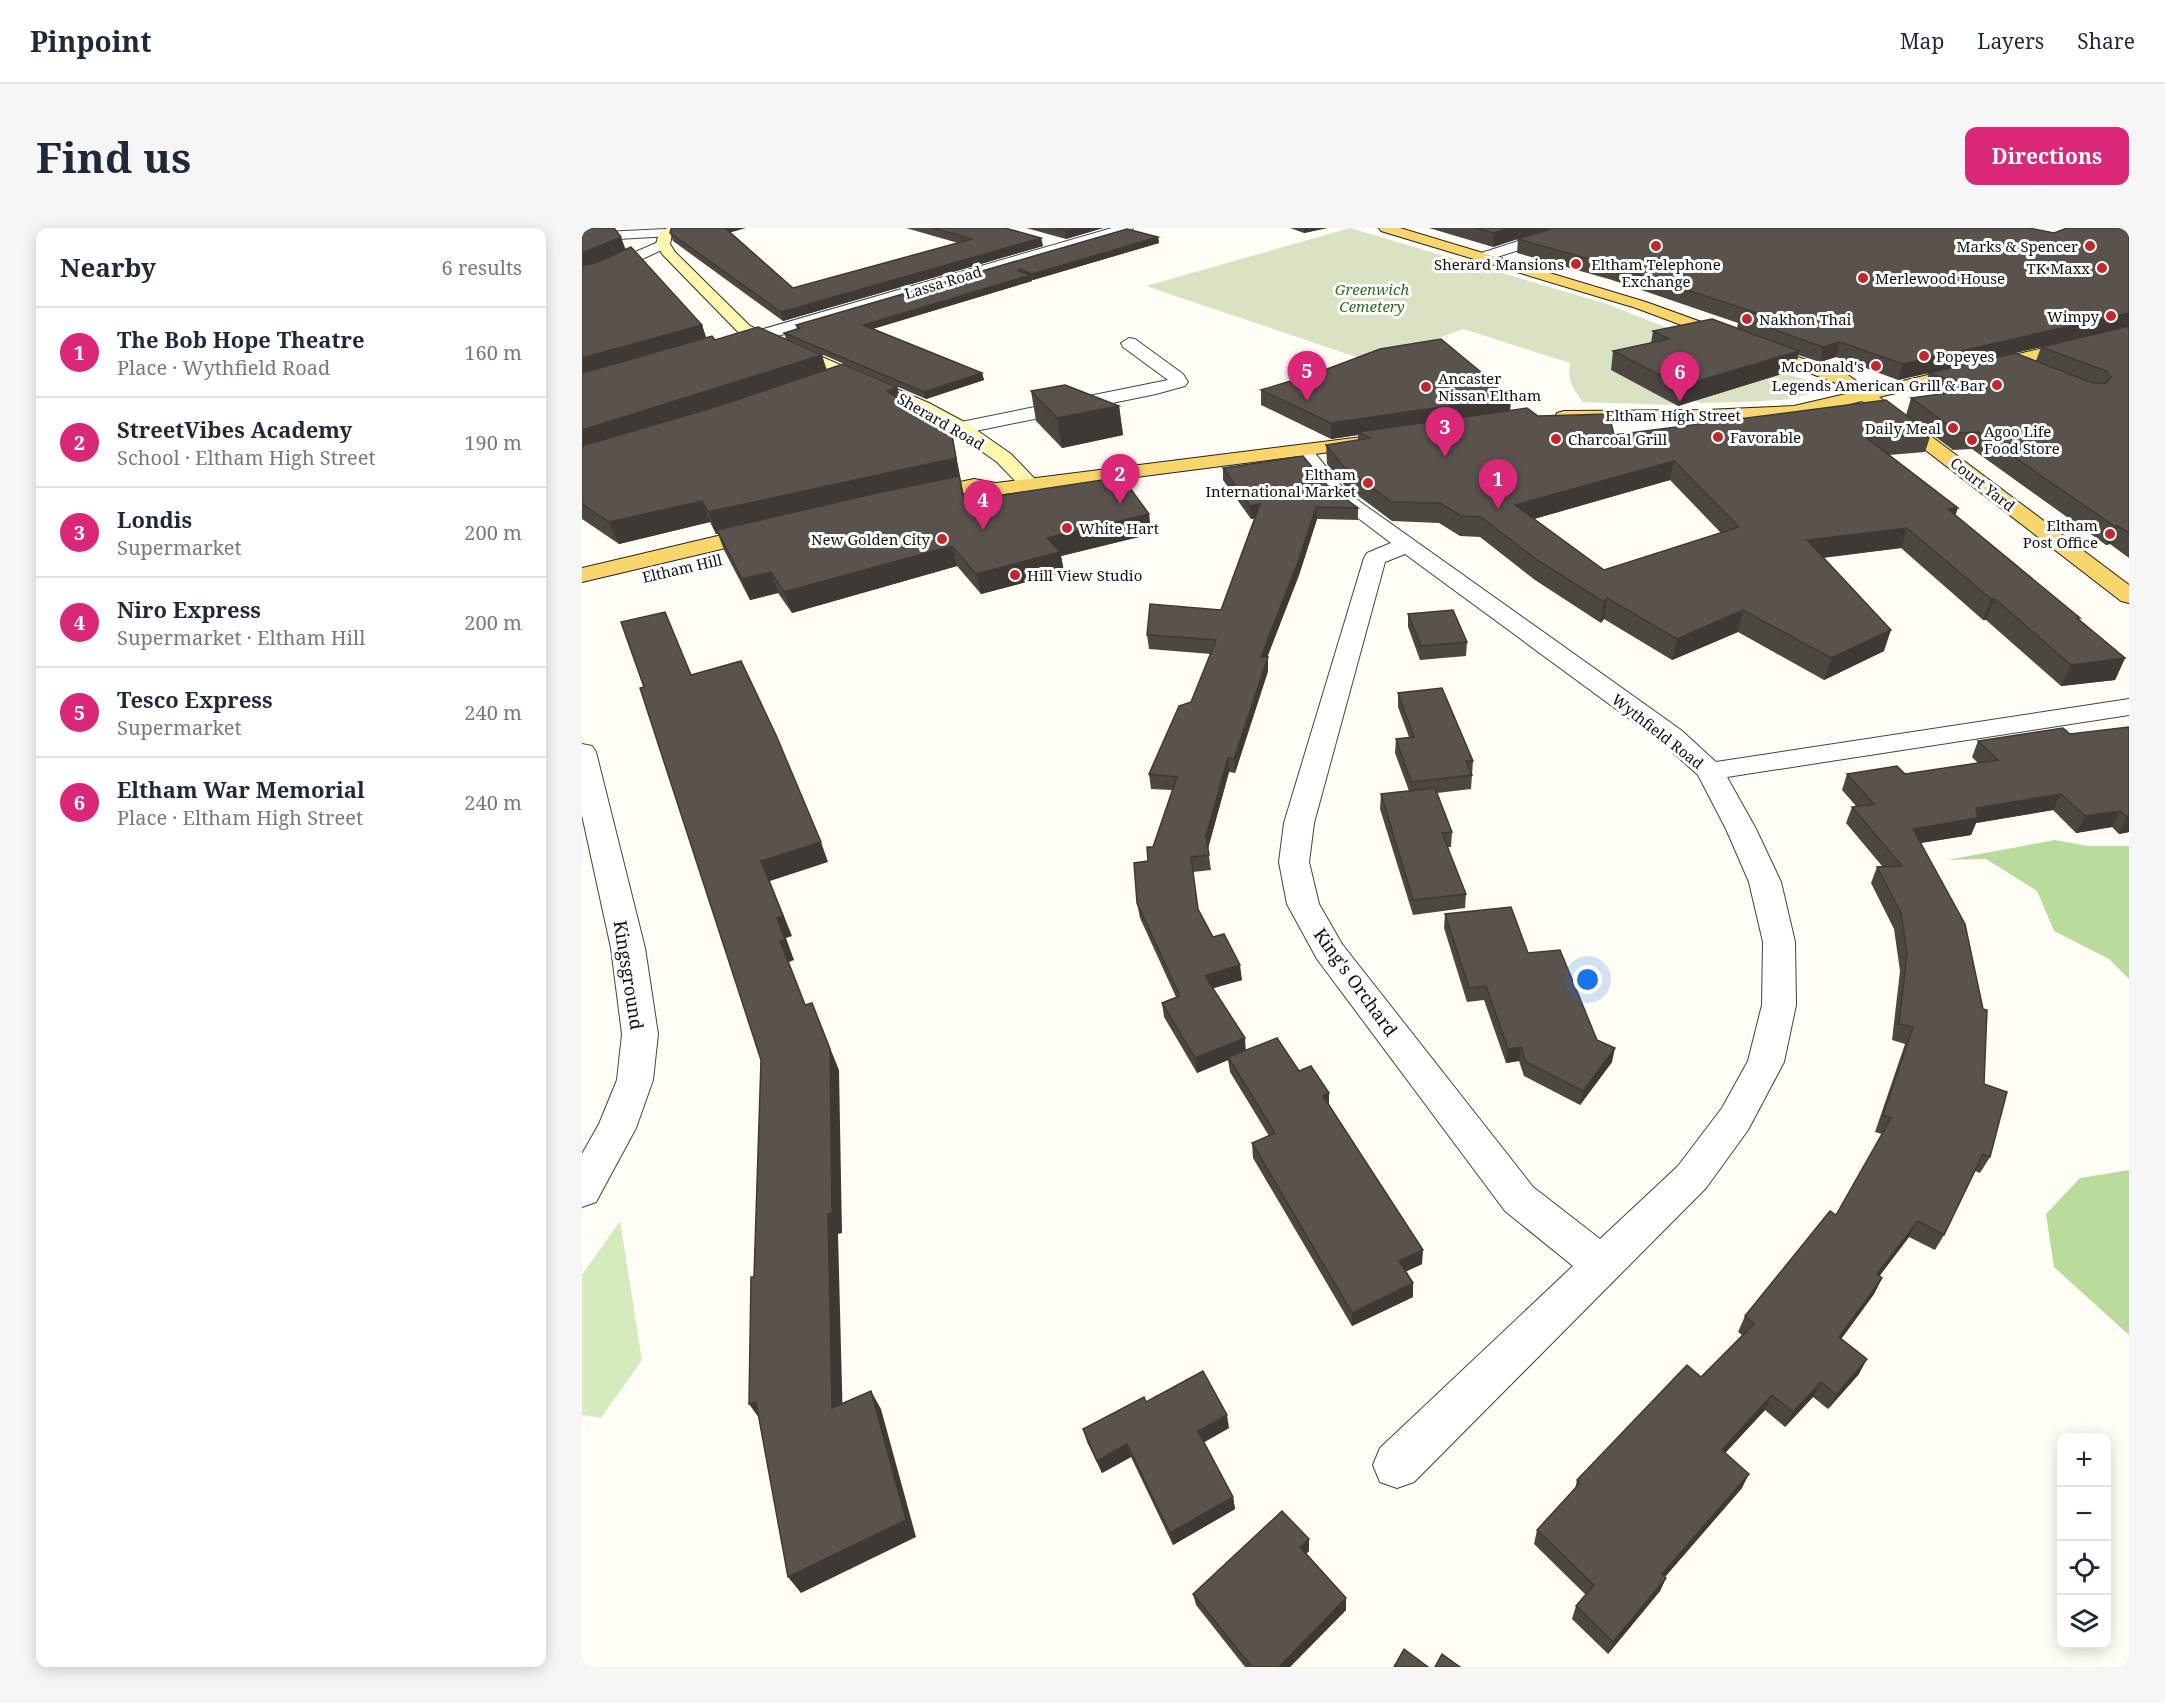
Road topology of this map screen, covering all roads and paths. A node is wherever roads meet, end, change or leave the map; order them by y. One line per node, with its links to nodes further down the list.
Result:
1 (1126, 228): 7 (street, Lassa Road)
2 (1386, 228): 8 (main road, Court Yard)
3 (1573, 228): 8 (street)
4 (669, 235): 5 (street); 9 (street); 11 (street, Sherard Road)
5 (582, 237)
6 (1044, 240): 7 (street)
7 (1065, 246): 11 (street, Lassa Road)
8 (1483, 257): 18 (main road, Court Yard)
9 (582, 280)
10 (2129, 333): 14 (main road, Eltham High Street)
11 (759, 336): 13 (street, Lassa Road); 16 (street, Sherard Road)
12 (1129, 343): 20 (street)
13 (714, 349)
14 (2010, 360): 15 (street); 18 (main road, Eltham High Street)
15 (2041, 373)
16 (850, 374): 17 (street); 20 (street, Sherard Road)
17 (818, 385)
18 (1865, 395): 19 (main road, Eltham High Street); 28 (main road, Court Yard)
19 (1547, 417)
20 (961, 428): 23 (street, Sherard Road)
21 (1383, 440): 22 (main road)
22 (1303, 451): 23 (main road); 25 (street, Wythfield Road)
23 (1028, 483): 24 (main road)
24 (905, 507)
25 (1406, 545): 31 (street, Wythfield Road); 33 (street, King's Orchard)
26 (582, 575): 27 (main road, Eltham Hill)
27 (582, 592)
28 (2129, 596)
29 (2129, 707): 31 (street, Wythfield Road)
30 (582, 752): 32 (street, Kingsground)
31 (1710, 771): 33 (street)
32 (582, 1190)
33 (1602, 1265): 34 (street)
34 (1397, 1465)

